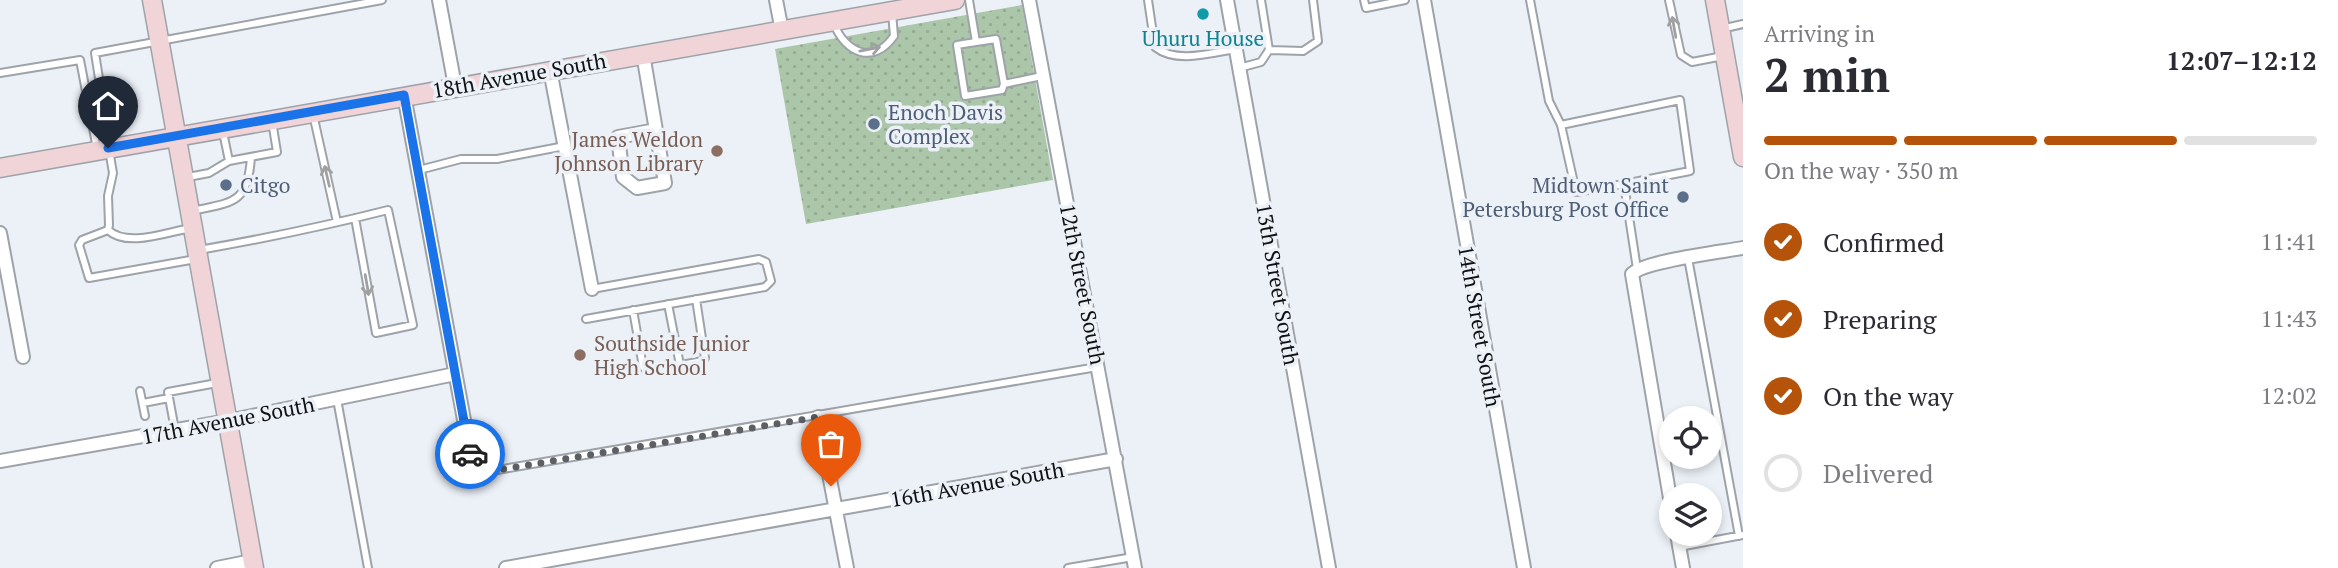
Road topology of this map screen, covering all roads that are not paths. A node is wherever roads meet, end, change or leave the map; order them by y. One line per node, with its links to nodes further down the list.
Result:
1 (152, 0): 24 (street)
2 (382, 0): 24 (lane)
3 (439, 0): 35 (street)
4 (776, 0): 23 (street)
5 (955, 0): 18 (street, 18th Avenue South)
6 (969, 0): 25 (lane)
7 (1029, 0): 33 (street, 12th Street South)
8 (1148, 0): 26 (lane)
9 (1227, 0): 26 (street, 13th Street South)
10 (1261, 0): 27 (lane)
11 (1313, 0): 27 (lane)
12 (1364, 0): 13 (lane)
13 (1405, 0)
14 (1424, 0): 98 (street, 14th Street South)
15 (1530, 0): 40 (lane)
16 (1669, 0): 29 (lane, one-way to 16)
17 (1715, 0): 22 (street)
18 (933, 2): 19 (street, 18th Avenue South)
19 (892, 12): 20 (street, 18th Avenue South); 20 (lane, one-way to 19)
20 (833, 22): 23 (street, 18th Avenue South)
21 (1743, 24): 22 (lane)
22 (1720, 29): 29 (street)
23 (782, 31): 28 (street, 18th Avenue South)
24 (159, 41): 36 (lane); 44 (street)
25 (976, 42): 34 (lane); 34 (lane)
26 (1236, 50): 30 (street, 13th Street South)
27 (1269, 50): 30 (lane)
28 (643, 54): 31 (street, 18th Avenue South); 42 (street)
29 (1725, 56): 43 (street)
30 (1240, 68): 97 (street, 13th Street South)
31 (550, 70): 35 (street, 18th Avenue South); 45 (street)
32 (0, 73): 36 (lane)
33 (1044, 76): 34 (lane); 71 (street, 12th Street South)
34 (1004, 84)
35 (455, 86): 37 (street, 18th Avenue South)
36 (86, 94): 46 (lane)
37 (404, 95): 38 (street, 18th Avenue South); 51 (street)
38 (312, 112): 39 (street, 18th Avenue South); 56 (lane, one-way to 38)
39 (271, 119): 41 (street, 18th Avenue South); 47 (lane)
40 (1561, 125): 53 (lane); 53 (lane)
41 (222, 128): 44 (street, 18th Avenue South); 49 (lane)
42 (656, 130): 42 (street)
43 (1741, 131): 48 (street)
44 (176, 136): 46 (street, 18th Avenue South); 52 (street)
45 (565, 146): 51 (lane); 64 (street)
46 (103, 149): 50 (street, 18th Avenue South); 57 (lane)
47 (251, 157): 49 (lane); 55 (lane)
48 (1743, 157)
49 (229, 161): 52 (lane)
50 (0, 168)
51 (418, 170): 72 (street)
52 (184, 178): 55 (street)
53 (1624, 184): 63 (lane)
54 (355, 218): 54 (lane, one-way to 54); 56 (lane)
55 (191, 219): 57 (lane); 60 (street)
56 (337, 222): 60 (lane)
57 (108, 230): 60 (lane)
58 (0, 233): 62 (street)
59 (1743, 248): 61 (street)
60 (198, 255): 73 (street)
61 (1689, 258): 63 (street); 87 (lane)
62 (3, 263): 69 (street)
63 (1637, 269): 85 (street)
64 (592, 289): 65 (lane)
65 (695, 299): 66 (lane); 70 (lane)
66 (668, 304): 67 (lane); 70 (lane)
67 (633, 310): 68 (lane); 70 (lane)
68 (586, 319)
69 (23, 357)
70 (680, 365)
71 (1099, 366): 79 (lane); 82 (street, 12th Street South)
72 (455, 374): 76 (street, 17th Avenue South); 84 (street)
73 (221, 382): 75 (lane); 80 (street)
74 (140, 391): 77 (lane)
75 (169, 398): 77 (lane); 81 (lane)
76 (337, 399): 80 (street, 17th Avenue South); 93 (lane)
77 (143, 403): 78 (lane)
78 (145, 416)
79 (818, 417): 84 (lane); 86 (street)
80 (228, 421): 81 (street, 17th Avenue South); 91 (street)
81 (175, 430): 83 (street, 17th Avenue South)
82 (1116, 459): 86 (street, 16th Avenue South); 90 (street, 12th Street South)
83 (0, 461)
84 (474, 474)
85 (1667, 483)
86 (835, 510): 94 (street, 16th Avenue South); 95 (street)
87 (1741, 536): 88 (lane)
88 (1722, 537)
89 (1679, 546): 99 (street)
90 (1134, 562): 96 (lane)
91 (253, 565): 92 (street)
92 (216, 568)
93 (368, 568)
94 (506, 568)
95 (847, 568)
96 (1069, 568)
97 (1329, 568)
98 (1524, 568)
99 (1683, 568)

